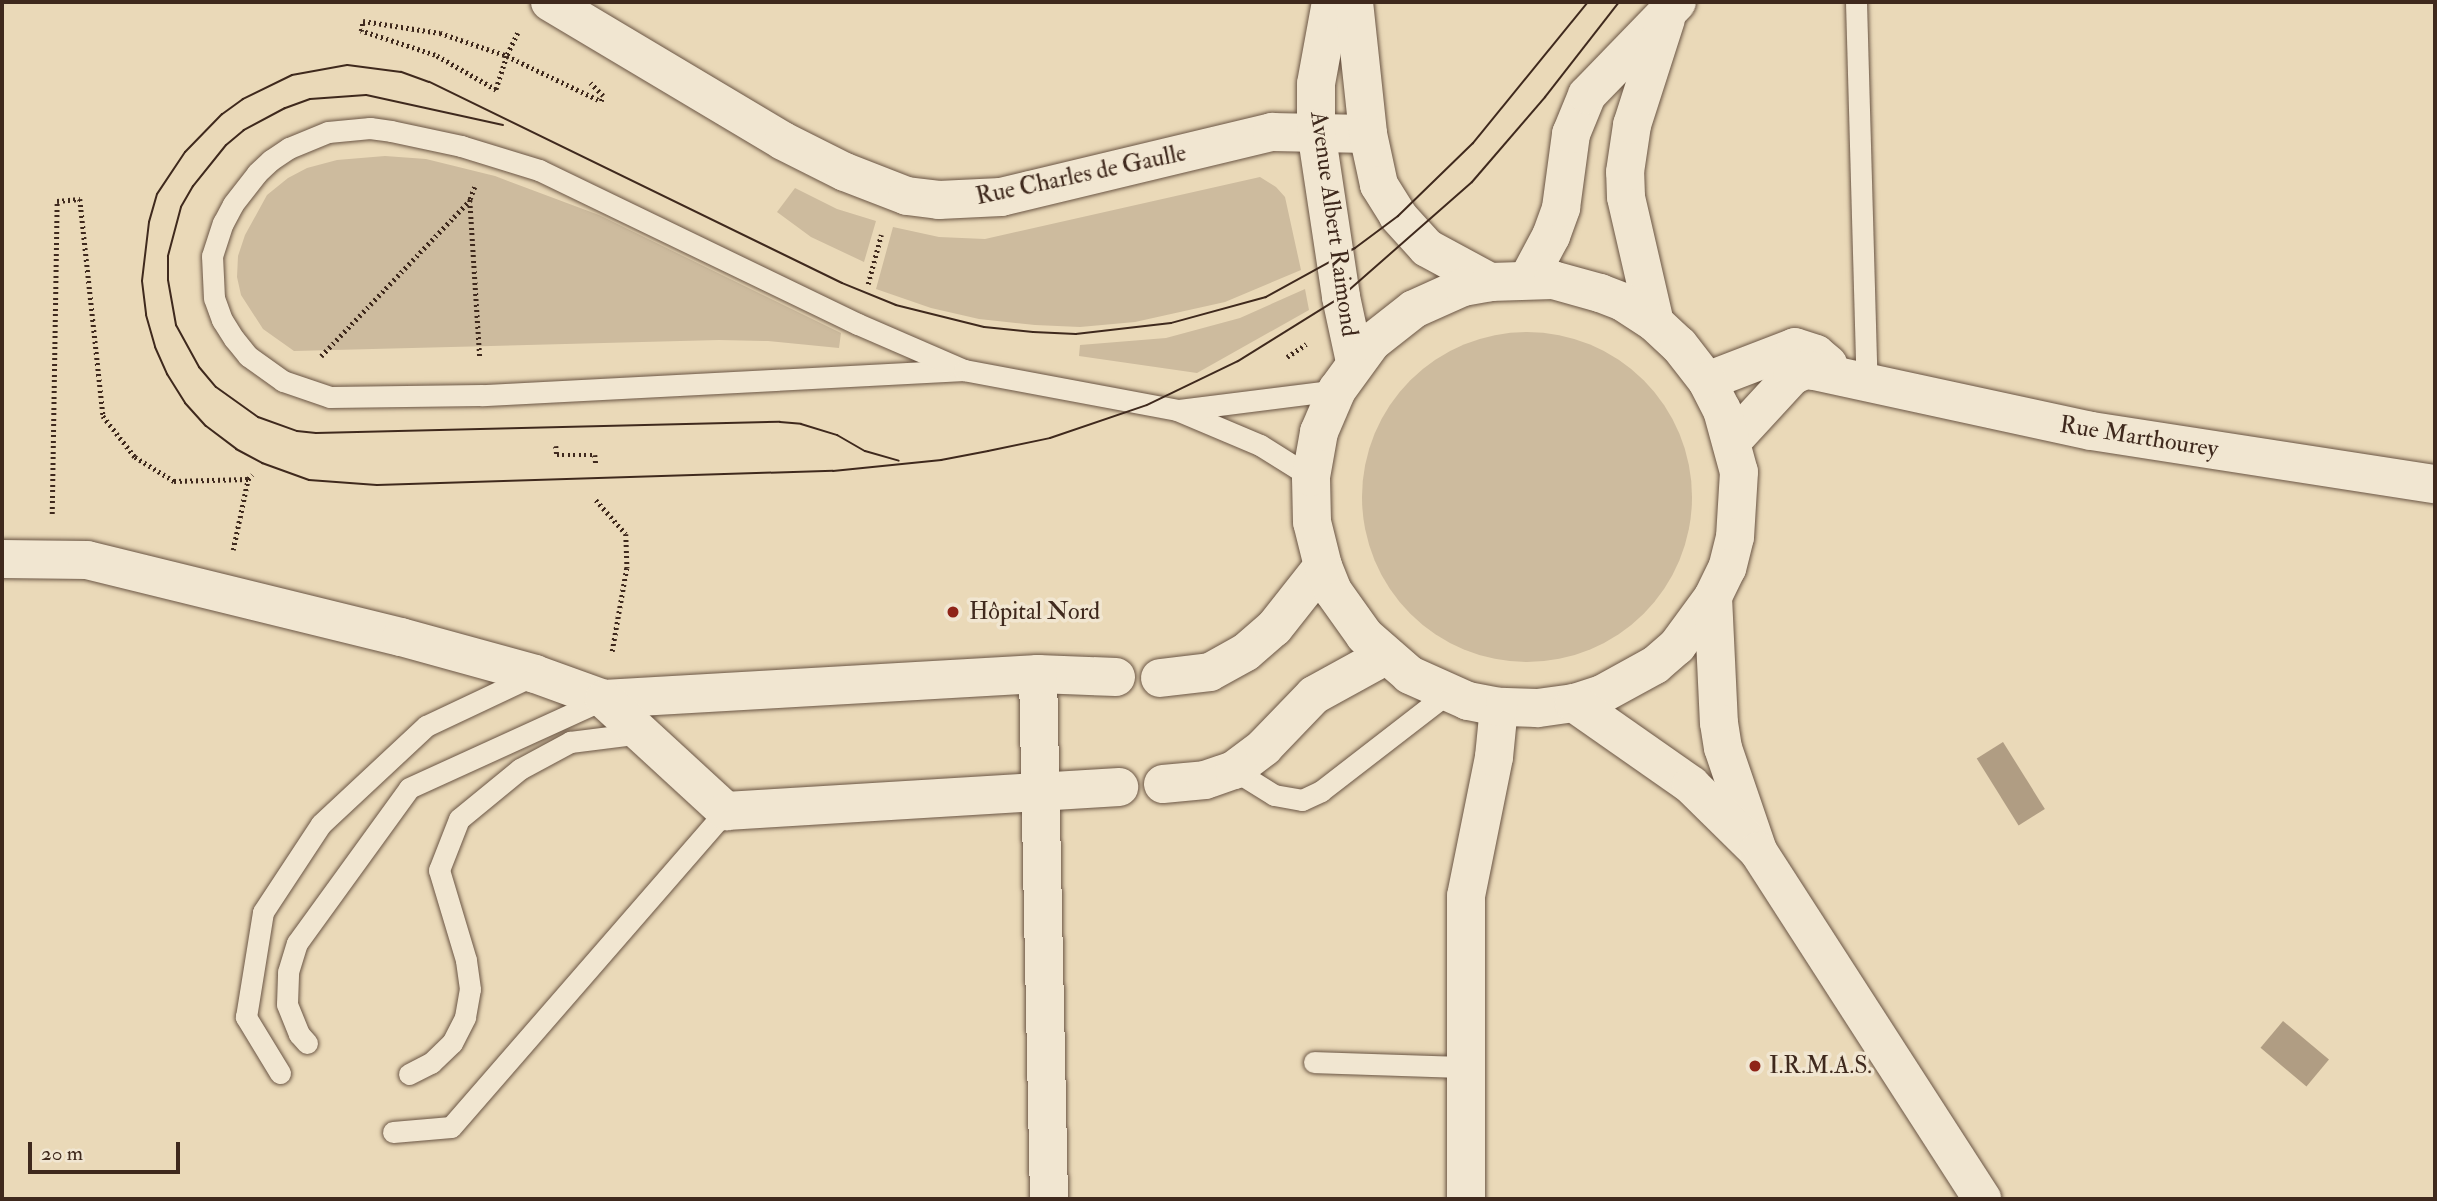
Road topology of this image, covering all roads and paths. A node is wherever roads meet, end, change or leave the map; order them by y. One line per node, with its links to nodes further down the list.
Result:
1 (1331, 2): 10 (street, Avenue Albert Raimond)
2 (1354, 2): 11 (street, Avenue Albert Raimond)
3 (1856, 2): 26 (lane)
4 (1672, 8): 15 (street); 18 (street)
5 (537, 12): 6 (path); 10 (street, Rue Charles de Gaulle)
6 (519, 32): 7 (path); 8 (path)
7 (530, 39)
8 (507, 57): 8 (path); 9 (path)
9 (584, 77)
10 (1316, 131): 11 (street, Rue Charles de Gaulle); 24 (street, Avenue Albert Raimond)
11 (1367, 134): 16 (street, Avenue Albert Raimond)
12 (479, 176): 13 (path)
13 (470, 200): 21 (path); 22 (path)
14 (882, 231): 17 (path)
15 (1528, 279): 16 (street); 18 (street)
16 (1490, 282): 24 (street)
17 (868, 285)
18 (1655, 323): 25 (street)
19 (1310, 342): 20 (path)
20 (1282, 361)
21 (312, 365)
22 (480, 370)
23 (964, 370): 23 (lane); 27 (lane)
24 (1346, 376): 27 (lane); 31 (street)
25 (1707, 381): 26 (street, Rue Marthourey); 28 (street)
26 (1856, 382): 28 (street, Rue Marthourey); 32 (street, Rue Marthourey)
27 (1177, 410): 31 (lane)
28 (1733, 440): 38 (street)
29 (556, 446): 30 (path)
30 (596, 466)
31 (1311, 477): 37 (street)
32 (2435, 484)
33 (596, 500): 45 (path)
34 (232, 558): 36 (path)
35 (2, 559): 36 (street)
36 (51, 560): 40 (street)
37 (1323, 566): 39 (street); 43 (street)
38 (1713, 597): 46 (street); 54 (street)
39 (1385, 656): 44 (street); 49 (street)
40 (535, 674): 45 (street); 58 (lane)
41 (1038, 674): 42 (street); 45 (street); 52 (street)
42 (1116, 677)
43 (1160, 678)
44 (1448, 693): 47 (street); 49 (lane)
45 (604, 699): 48 (street); 55 (lane)
46 (1574, 703): 47 (street); 54 (street)
47 (1499, 707): 57 (street)
48 (641, 733): 53 (street); 59 (lane)
49 (1234, 770): 50 (street)
50 (1163, 784)
51 (1119, 787): 52 (street)
52 (1040, 792): 53 (street); 61 (street)
53 (726, 811): 60 (lane)
54 (1758, 851): 63 (street)
55 (307, 1044)
56 (1314, 1062): 57 (lane)
57 (1466, 1067): 62 (street)
58 (280, 1073)
59 (409, 1074)
60 (393, 1132)
61 (1049, 1199)
62 (1466, 1199)
63 (1982, 1199)

